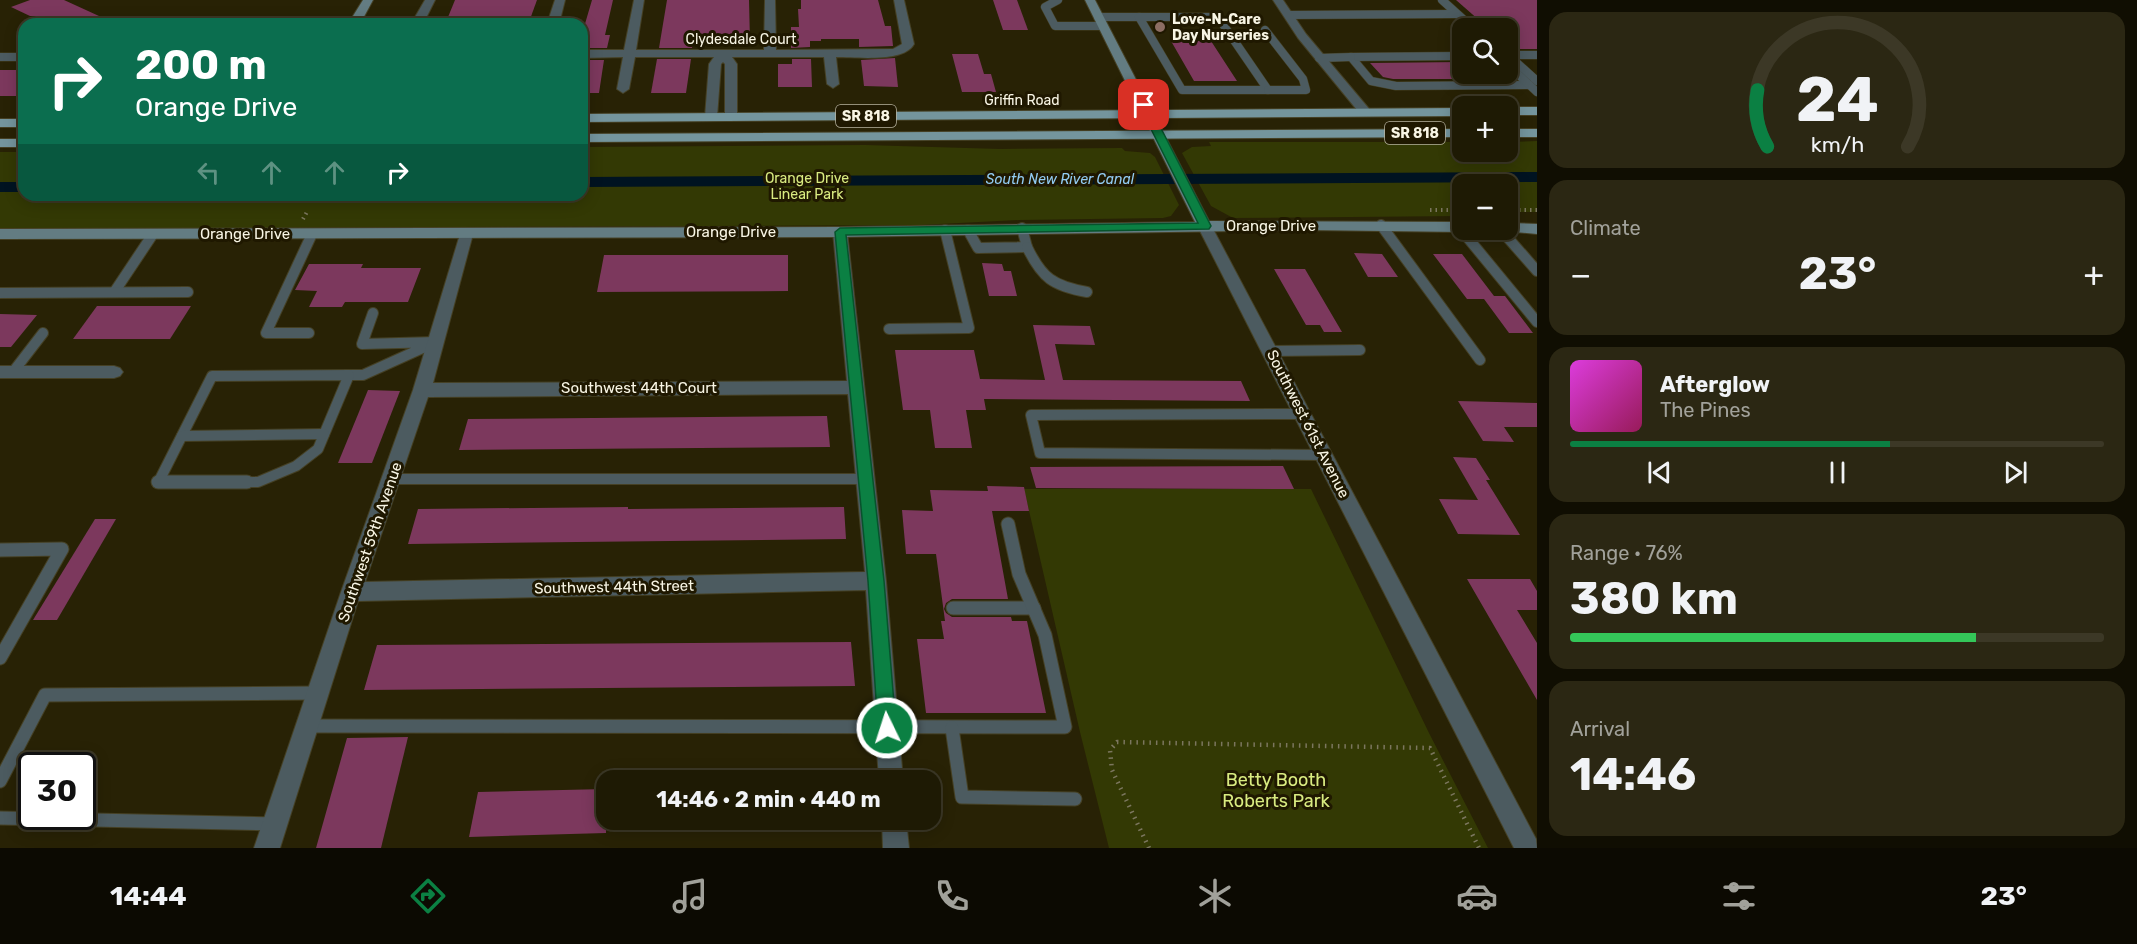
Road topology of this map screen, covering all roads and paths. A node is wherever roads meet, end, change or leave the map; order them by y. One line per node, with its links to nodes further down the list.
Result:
1 (368, 0): 14 (street)
2 (430, 0): 15 (street)
3 (560, 0): 16 (street)
4 (639, 0): 24 (street)
5 (770, 0): 21 (street)
6 (898, 0): 22 (street, Clydesdale Court)
7 (1058, 0): 18 (lane)
8 (1090, 0): 18 (street, Southwest 61st Avenue)
9 (1278, 0): 12 (street)
10 (1442, 0): 11 (lane)
11 (1456, 14): 12 (lane); 17 (lane)
12 (1288, 15): 20 (street)
13 (1139, 17): 18 (lane); 39 (lane); 39 (lane)
14 (358, 18)
15 (420, 18)
16 (555, 18)
17 (1461, 18)
18 (1101, 21): 46 (street, Southwest 61st Avenue)
19 (1265, 30): 39 (lane)
20 (1299, 32): 32 (street); 44 (street)
21 (770, 53): 22 (street, Clydesdale Court); 25 (street, Clydesdale Court)
22 (830, 53): 36 (street)
23 (588, 54): 24 (street, Clydesdale Court)
24 (629, 54): 25 (street, Clydesdale Court); 38 (street)
25 (723, 54): 47 (street); 48 (street)
26 (1518, 55): 27 (lane)
27 (1537, 55)
28 (1452, 56): 31 (lane)
29 (0, 57): 30 (lane)
30 (18, 57)
31 (1351, 57): 32 (lane); 37 (lane)
32 (1319, 58): 45 (street)
33 (1518, 64): 35 (lane)
34 (1518, 75): 37 (lane)
35 (1537, 81)
36 (833, 84)
37 (1529, 85): 40 (lane)
38 (623, 89)
39 (1268, 90)
40 (1537, 92)
41 (1518, 111): 42 (main road)
42 (1537, 111)
43 (1452, 112): 45 (main road, Griffin Road / SR 818)
44 (1351, 113): 45 (main road, Griffin Road / SR 818); 46 (main road, Griffin Road / SR 818)
45 (1366, 113)
46 (1149, 115): 48 (main road, Griffin Road / SR 818); 56 (street, Southwest 61st Avenue)
47 (711, 117): 48 (main road, Griffin Road / SR 818); 49 (main road, Griffin Road / SR 818)
48 (731, 117): 52 (main road)
49 (588, 118)
50 (0, 123): 51 (main road)
51 (18, 123)
52 (588, 130)
53 (1535, 132): 55 (main road)
54 (1452, 133): 56 (main road, SR 818)
55 (1518, 133)
56 (1159, 134): 57 (main road, SR 818); 63 (street, Southwest 61st Avenue)
57 (588, 138)
58 (0, 143): 59 (main road)
59 (18, 143)
60 (1518, 210): 61 (path)
61 (1537, 210)
62 (1381, 225): 63 (street, Orange Drive); 64 (street, Orange Drive); 91 (lane)
63 (1205, 226): 65 (street, Orange Drive); 90 (street, Southwest 61st Avenue)
64 (1452, 226)
65 (1022, 228): 69 (street, Orange Drive); 77 (lane)
66 (1518, 228): 67 (street)
67 (1537, 229)
68 (945, 230): 69 (street, Orange Drive); 70 (street, Orange Drive); 85 (lane)
69 (968, 230): 77 (lane)
70 (840, 232): 74 (street, Orange Drive); 95 (street)
71 (0, 234): 72 (street, Orange Drive)
72 (153, 234): 73 (street, Orange Drive); 79 (lane)
73 (312, 234): 74 (street, Orange Drive); 87 (lane)
74 (466, 234): 88 (street, Southwest 59th Avenue)
75 (1471, 240): 84 (lane)
76 (1511, 240): 78 (lane)
77 (1027, 247): 82 (lane)
78 (1537, 271)
79 (115, 291): 80 (lane); 81 (lane)
80 (0, 292)
81 (188, 292)
82 (1087, 292)
83 (373, 313): 88 (lane)
84 (1537, 322)
85 (889, 329)
86 (43, 333): 92 (lane)
87 (309, 333)
88 (436, 342): 94 (lane); 96 (street, Southwest 59th Avenue)
89 (1360, 350): 90 (lane)
90 (1270, 351): 97 (street, Southwest 61st Avenue)
91 (1480, 360)
92 (7, 372): 93 (street)
93 (114, 372)
94 (350, 375): 98 (lane); 99 (lane)
95 (856, 387): 96 (street, Southwest 44th Court); 102 (street)
96 (423, 390): 101 (street, Southwest 59th Avenue)
97 (1303, 414): 100 (street, Southwest 61st Avenue); 100 (lane)
98 (324, 434): 99 (lane); 99 (lane)
99 (182, 436)
100 (1324, 455): 124 (street, Southwest 61st Avenue)
101 (391, 479): 102 (lane); 106 (street, Southwest 59th Avenue)
102 (866, 479): 105 (street)
103 (1008, 524): 108 (lane)
104 (0, 550): 109 (lane)
105 (876, 581): 106 (street, Southwest 44th Street); 112 (street)
106 (351, 592): 110 (street, Southwest 59th Avenue)
107 (953, 608): 108 (lane)
108 (1034, 608): 113 (lane)
109 (0, 658)
110 (318, 693): 111 (street, Southwest 59th Avenue); 115 (lane)
111 (308, 726): 112 (lane); 118 (street, Southwest 59th Avenue)
112 (887, 728): 113 (lane); 114 (street)
113 (952, 728): 116 (lane)
114 (890, 770)
115 (0, 781)
116 (1075, 799)
117 (0, 818): 118 (lane)
118 (275, 824): 120 (street, Southwest 59th Avenue)
119 (895, 830): 121 (street)
120 (267, 848)
121 (896, 848)
122 (1149, 848): 123 (path)
123 (1479, 848)
124 (1527, 848)

